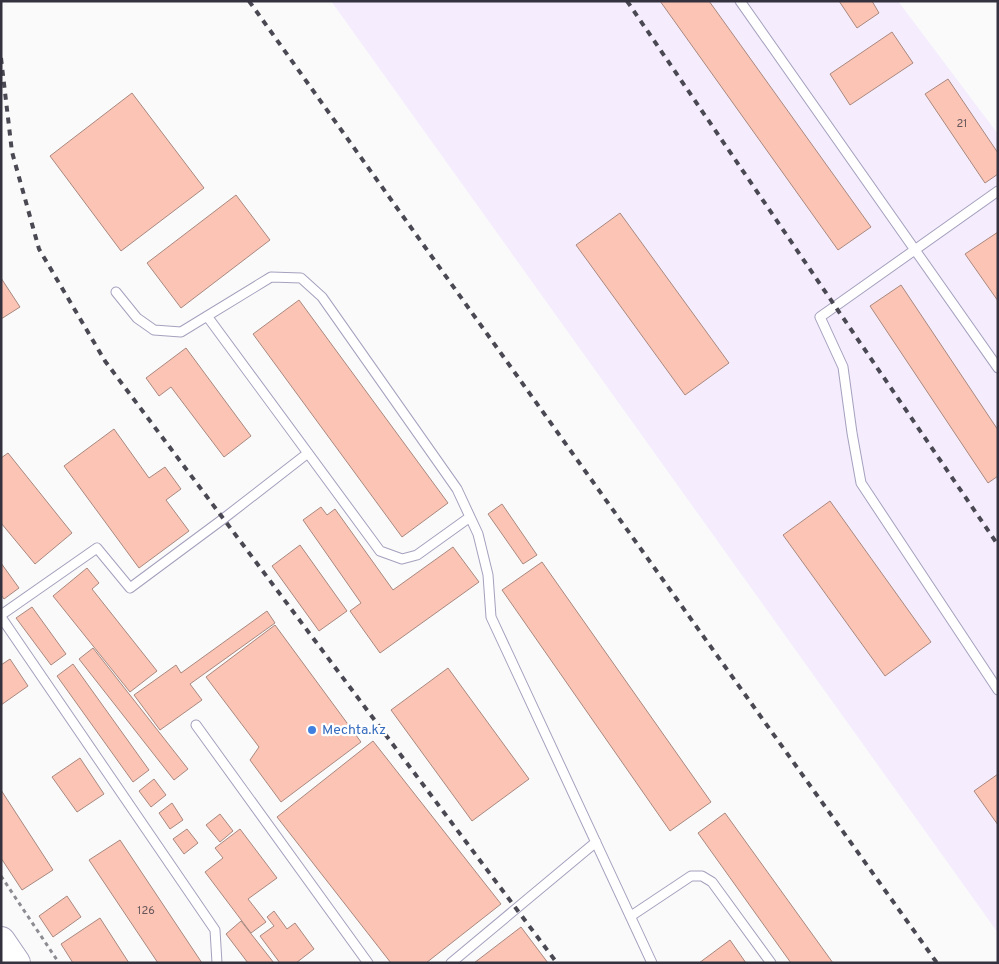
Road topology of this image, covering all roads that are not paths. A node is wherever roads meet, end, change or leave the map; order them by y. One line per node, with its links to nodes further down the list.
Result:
1 (740, 1): 3 (lane)
2 (998, 191): 3 (lane)
3 (914, 250): 6 (lane); 10 (lane)
4 (116, 292): 5 (lane)
5 (208, 316): 7 (lane); 8 (lane)
6 (998, 368)
7 (308, 453): 8 (lane); 9 (lane)
8 (470, 517): 12 (lane)
9 (1, 616): 16 (lane)
10 (998, 690)
11 (196, 725): 17 (lane)
12 (596, 842): 13 (lane); 18 (lane)
13 (630, 916): 19 (lane); 20 (lane)
14 (1, 940): 15 (main road)
15 (16, 963)
16 (217, 963)
17 (368, 963)
18 (451, 963)
19 (652, 963)
20 (771, 963)

